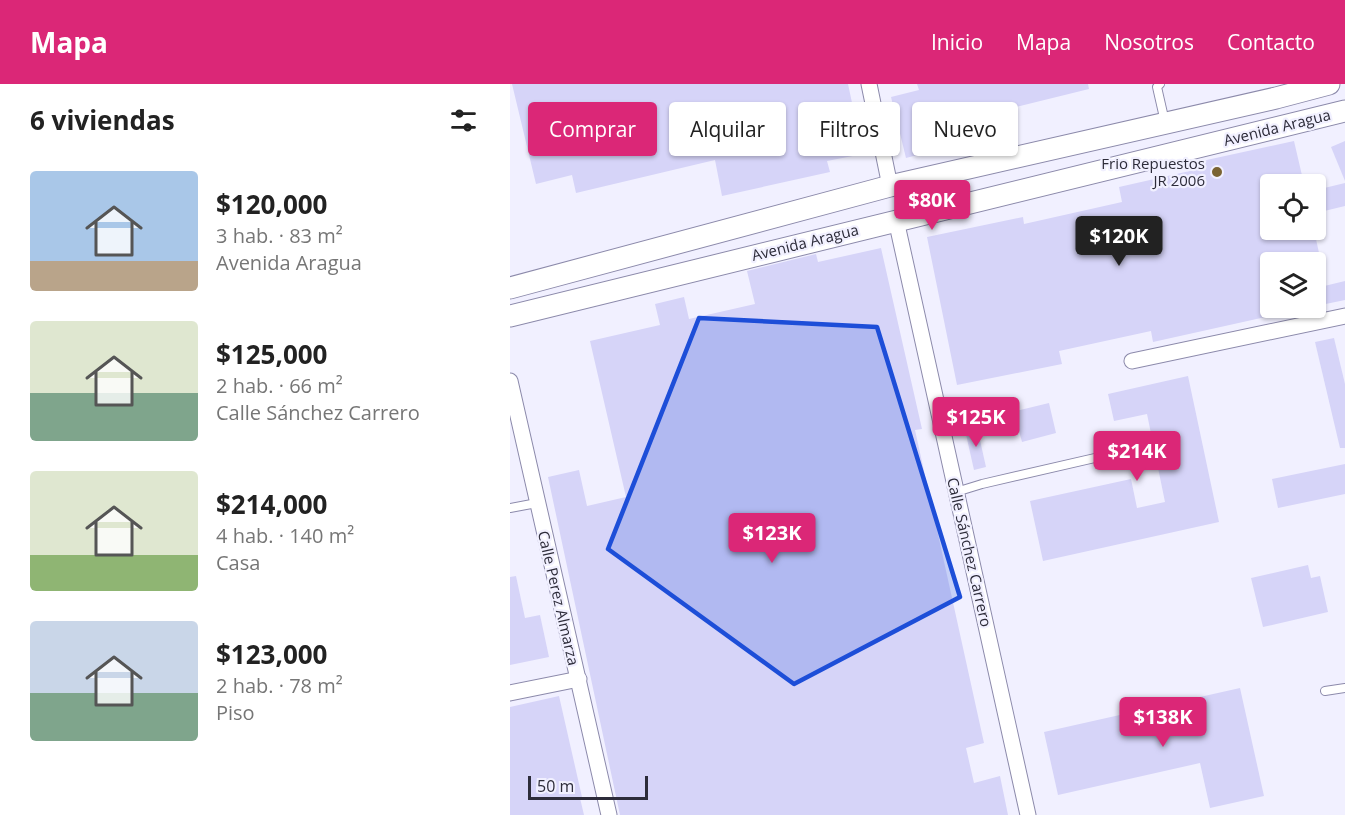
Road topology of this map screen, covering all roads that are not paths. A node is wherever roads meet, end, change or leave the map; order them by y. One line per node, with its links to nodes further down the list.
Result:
1 (870, 84): 7 (street)
2 (1160, 84): 6 (lane)
3 (1329, 84): 4 (street, Avenida Aragua)
4 (1283, 91): 6 (street, Avenida Aragua)
5 (1345, 111): 8 (street, Avenida Aragua)
6 (1166, 123): 7 (street, Avenida Aragua)
7 (890, 186): 9 (street, Avenida Aragua)
8 (896, 220): 10 (street, Avenida Aragua); 15 (street, Calle Sánchez Carrero)
9 (510, 288)
10 (510, 316)
11 (1345, 316): 12 (street)
12 (1132, 361)
13 (510, 381): 16 (street, Calle Perez Almarza)
14 (1147, 446): 15 (lane)
15 (956, 492): 23 (street, Calle Sánchez Carrero)
16 (537, 502): 17 (lane); 18 (street, Calle Perez Almarza)
17 (510, 508)
18 (579, 679): 21 (street); 22 (street, Calle Perez Almarza)
19 (1345, 688): 20 (lane)
20 (1325, 691)
21 (510, 693)
22 (609, 815)
23 (1028, 815)

